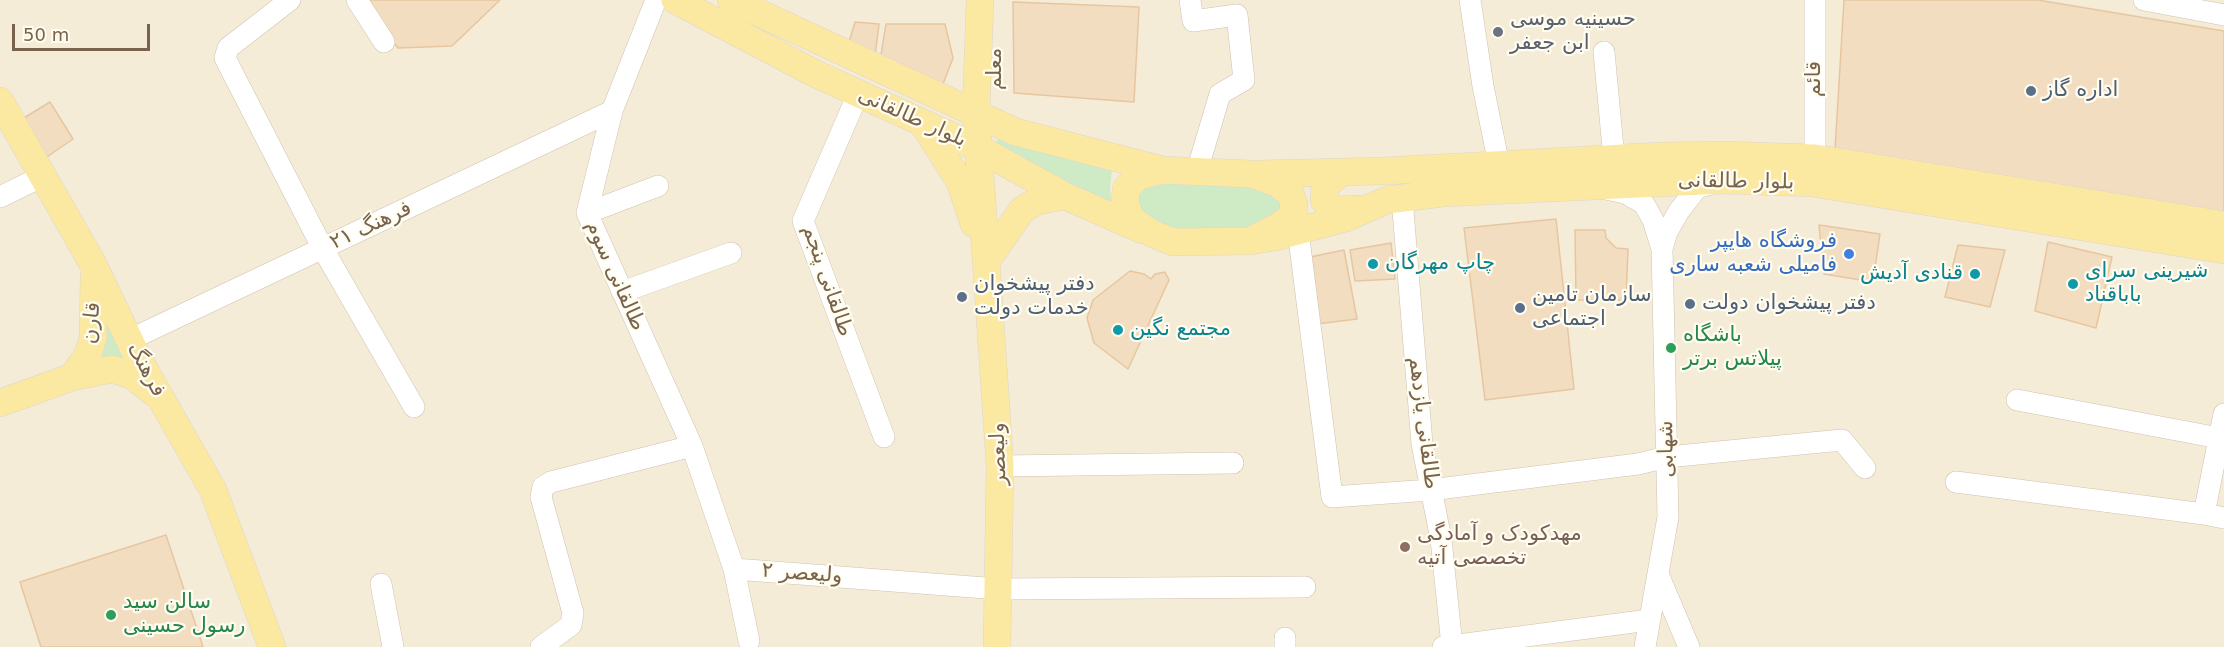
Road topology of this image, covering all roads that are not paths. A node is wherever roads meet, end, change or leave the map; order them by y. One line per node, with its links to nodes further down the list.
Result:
1 (290, 0): 44 (street)
2 (357, 0): 13 (street)
3 (656, 0): 19 (street, طالقانی سوم)
4 (675, 0): 16 (main road, بلوار طالقانی)
5 (731, 0): 17 (main road, بلوار طالقانی)
6 (980, 0): 14 (main road, معلم)
7 (996, 0): 22 (main road, معلم)
8 (1190, 0): 28 (street)
9 (1470, 0): 26 (street)
10 (1815, 0): 24 (street, قائم)
11 (2158, 1): 12 (street)
12 (2219, 15)
13 (384, 42)
14 (980, 42): 17 (main road); 20 (main road, معلم)
15 (1604, 52): 25 (street)
16 (858, 94): 21 (main road, بلوار طالقانی); 58 (street, طالقانی پنجم)
17 (930, 94): 20 (main road, بلوار طالقانی)
18 (0, 101): 31 (main road, فرهنگ)
19 (612, 111): 39 (street, طالقانی سوم); 44 (street, فرهنگ ۲۱)
20 (976, 113): 22 (main road, بلوار طالقانی); 23 (main road, معلم)
21 (924, 125): 23 (main road, بلوار طالقانی); 48 (main road)
22 (1016, 132): 27 (main road, بلوار طالقانی)
23 (978, 148): 35 (main road, بلوار طالقانی); 48 (main road, ولیعصر)
24 (1815, 158): 25 (main road, بلوار طالقانی); 40 (main road, بلوار طالقانی)
25 (1614, 159): 26 (main road, بلوار طالقانی)
26 (1499, 165): 29 (main road, بلوار طالقانی)
27 (1164, 170): 28 (main road); 42 (main road)
28 (1197, 171): 30 (main road)
29 (1343, 172): 30 (main road, بلوار طالقانی); 38 (main road)
30 (1251, 174): 43 (main road)
31 (43, 176): 36 (street); 49 (main road, فرهنگ)
32 (1725, 180): 34 (main road, بلوار طالقانی); 45 (street); 46 (main road, بلوار طالقانی)
33 (658, 186): 39 (street)
34 (1588, 186): 37 (main road, بلوار طالقانی); 45 (street)
35 (1065, 195): 42 (main road, بلوار طالقانی); 48 (main road)
36 (0, 197)
37 (1402, 198): 38 (main road, بلوار طالقانی); 66 (street, طالقانی یازدهم)
38 (1367, 209): 41 (main road, بلوار طالقانی)
39 (587, 213): 50 (street, طالقانی سوم)
40 (2224, 225)
41 (1298, 231): 43 (main road, بلوار طالقانی); 66 (street)
42 (1151, 233): 43 (main road, بلوار طالقانی)
43 (1250, 241)
44 (323, 249): 51 (street, فرهنگ ۲۱); 56 (street)
45 (1662, 249): 61 (street, شهابی)
46 (2224, 250)
47 (731, 253): 50 (street)
48 (986, 262): 63 (main road, ولیعصر)
49 (93, 264): 51 (main road, فرهنگ); 52 (main road, قارن)
50 (622, 292): 60 (street, طالقانی سوم)
51 (129, 340): 53 (main road, فرهنگ)
52 (72, 377): 53 (main road, قارن); 55 (main road, قارن)
53 (161, 399): 76 (main road, فرهنگ)
54 (2017, 400): 59 (street)
55 (0, 403)
56 (414, 406)
57 (2224, 414): 59 (street)
58 (884, 437)
59 (2219, 438): 67 (street)
60 (692, 446): 68 (street, ولیعصر ٢); 78 (street)
61 (1667, 457): 64 (street); 66 (street); 69 (street, شهابی)
62 (1233, 463): 63 (street)
63 (1000, 466): 72 (main road, ولیعصر)
64 (1865, 468)
65 (1956, 482): 67 (street)
66 (1430, 489): 75 (street, طالقانی یازدهم)
67 (2214, 516)
68 (734, 569): 72 (street, ولیعصر ٢); 74 (street)
69 (1658, 574): 73 (street, شهابی); 82 (street)
70 (381, 584): 77 (street)
71 (1305, 587): 72 (street, ولیعصر ٢)
72 (999, 589): 79 (main road, ولیعصر)
73 (1649, 620): 75 (street); 81 (street, شهابی)
74 (749, 641)
75 (1452, 646): 80 (street)
76 (272, 647)
77 (393, 647)
78 (541, 647)
79 (998, 647)
80 (1443, 647)
81 (1645, 647)
82 (1689, 647)

